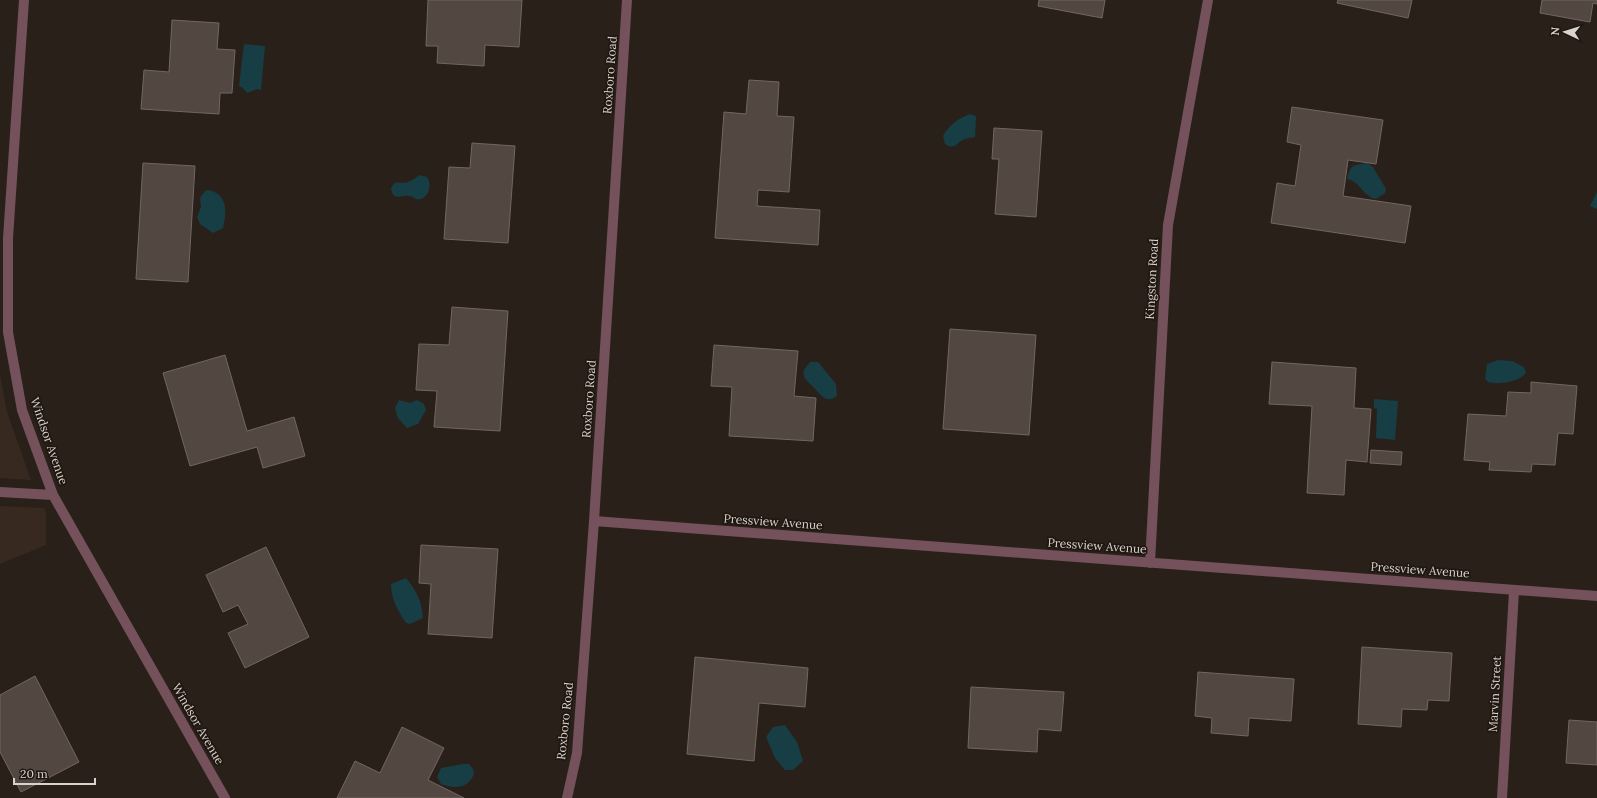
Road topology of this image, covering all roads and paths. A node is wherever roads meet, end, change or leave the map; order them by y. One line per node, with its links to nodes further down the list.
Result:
1 (24, 0): 5 (street, Windsor Avenue)
2 (627, 0): 6 (street, Roxboro Road)
3 (1208, 0): 7 (street, Kingston Road)
4 (0, 492): 5 (street)
5 (53, 495): 10 (street, Windsor Avenue)
6 (594, 522): 7 (street, Pressview Avenue); 11 (street, Roxboro Road)
7 (1150, 563): 8 (street, Pressview Avenue)
8 (1514, 591): 9 (street, Pressview Avenue); 12 (street, Marvin Street)
9 (1597, 596)
10 (225, 798)
11 (568, 798)
12 (1502, 798)

